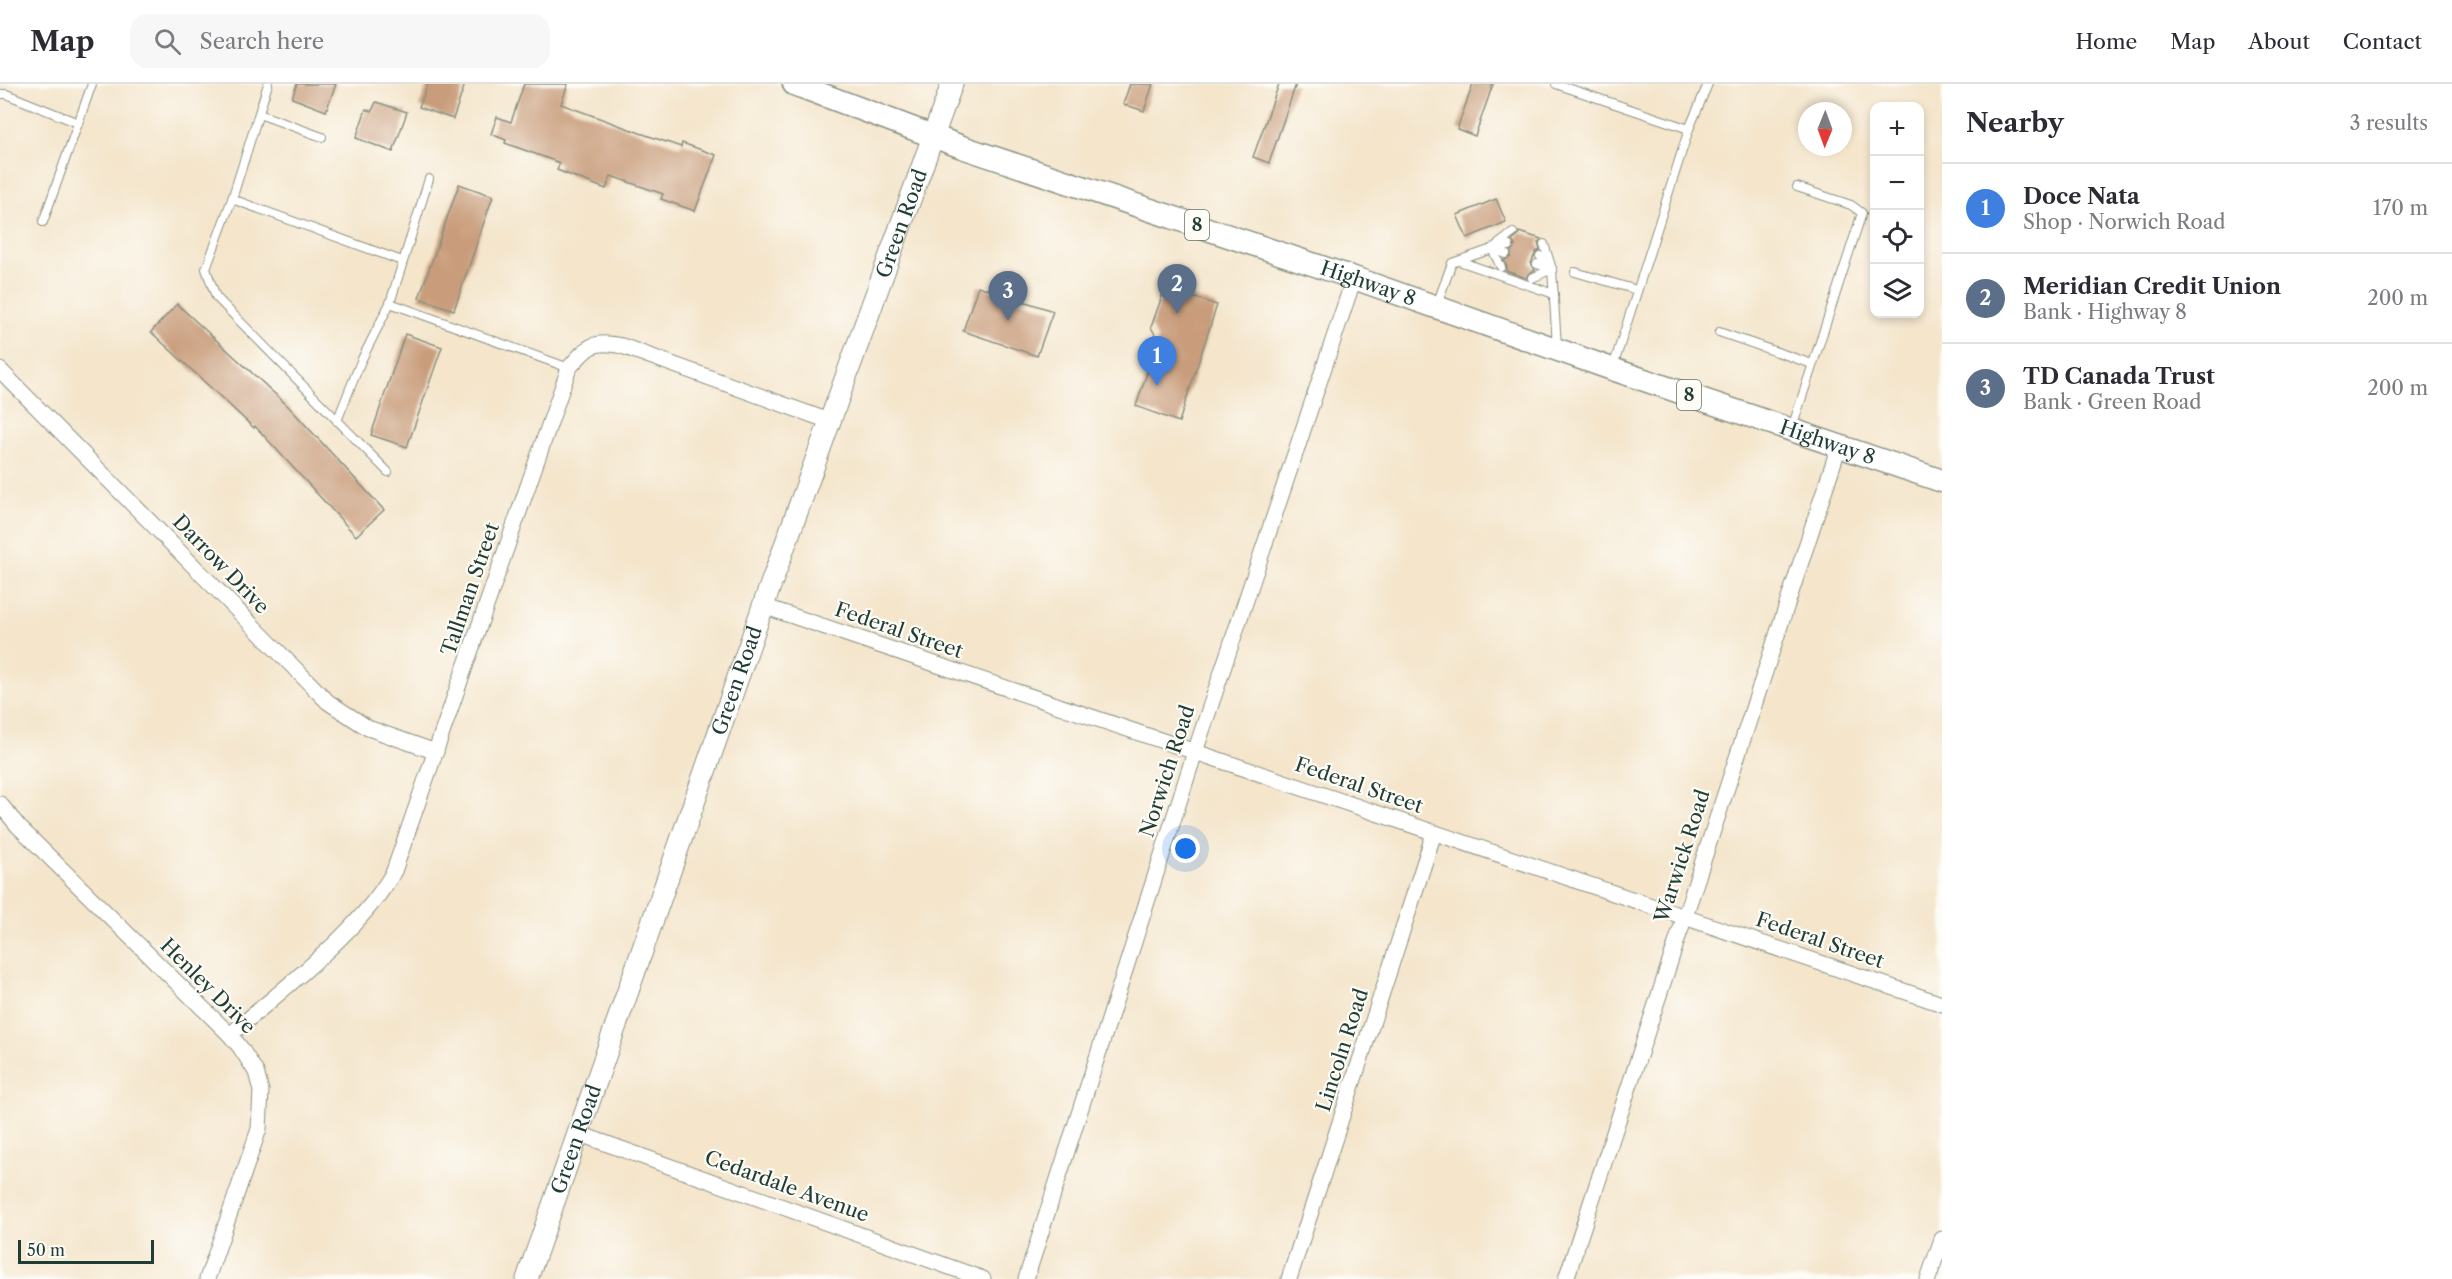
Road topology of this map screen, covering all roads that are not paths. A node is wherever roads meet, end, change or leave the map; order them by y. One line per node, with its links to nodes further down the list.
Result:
1 (92, 84): 9 (lane)
2 (268, 84): 8 (lane)
3 (794, 84): 12 (main road, Highway 8 / 8)
4 (952, 84): 12 (street, Green Road)
5 (1556, 84): 10 (lane)
6 (1708, 84): 10 (lane)
7 (0, 94): 9 (lane)
8 (259, 114): 11 (lane); 15 (lane)
9 (78, 123): 16 (lane)
10 (1689, 129): 25 (lane)
11 (322, 137)
12 (933, 137): 24 (main road, Highway 8 / 8); 35 (street, Green Road)
13 (429, 180): 20 (lane)
14 (1797, 187): 31 (lane)
15 (232, 198): 20 (lane); 36 (lane)
16 (43, 222)
17 (1513, 233): 19 (lane)
18 (1544, 244): 22 (lane)
19 (1492, 249): 19 (lane); 21 (lane)
20 (402, 261): 27 (lane)
21 (1458, 261): 26 (lane); 28 (lane)
22 (1552, 269): 22 (lane); 26 (lane)
23 (1575, 272): 25 (lane)
24 (1354, 278): 28 (main road, Highway 8 / 8); 43 (street, Norwich Road)
25 (1637, 290): 33 (lane)
26 (1554, 294): 30 (lane)
27 (390, 303): 32 (lane); 36 (lane)
28 (1436, 307): 30 (main road, Highway 8 / 8)
29 (1719, 332): 31 (lane)
30 (1557, 350): 33 (main road, Highway 8 / 8)
31 (1812, 364): 37 (lane)
32 (569, 368): 35 (street, Tallman Street); 42 (street, Tallman Street)
33 (1612, 369): 37 (main road, Highway 8 / 8)
34 (0, 370): 42 (street, Darrow Drive)
35 (830, 420): 41 (street, Green Road)
36 (337, 421): 39 (lane)
37 (1792, 429): 38 (main road, Highway 8 / 8)
38 (1839, 446): 40 (main road, Highway 8 / 8); 46 (street, Warwick Road)
39 (388, 472)
40 (1942, 481)
41 (763, 606): 43 (street, Federal Street); 49 (street, Green Road)
42 (436, 752): 48 (street, Tallman Street)
43 (1195, 752): 45 (street, Federal Street); 54 (street, Norwich Road)
44 (0, 804): 48 (street, Henley Drive)
45 (1434, 833): 46 (street, Federal Street); 55 (street, Lincoln Road)
46 (1684, 916): 47 (street, Federal Street); 56 (street, Warwick Road)
47 (1942, 1004)
48 (230, 1035): 51 (street, Henley Drive)
49 (577, 1133): 52 (street, Green Road); 53 (street, Cedardale Avenue)
50 (1942, 1239): 57 (street)
51 (207, 1279)
52 (527, 1279)
53 (983, 1279)
54 (1026, 1279)
55 (1289, 1279)
56 (1566, 1279)
57 (1928, 1279)

